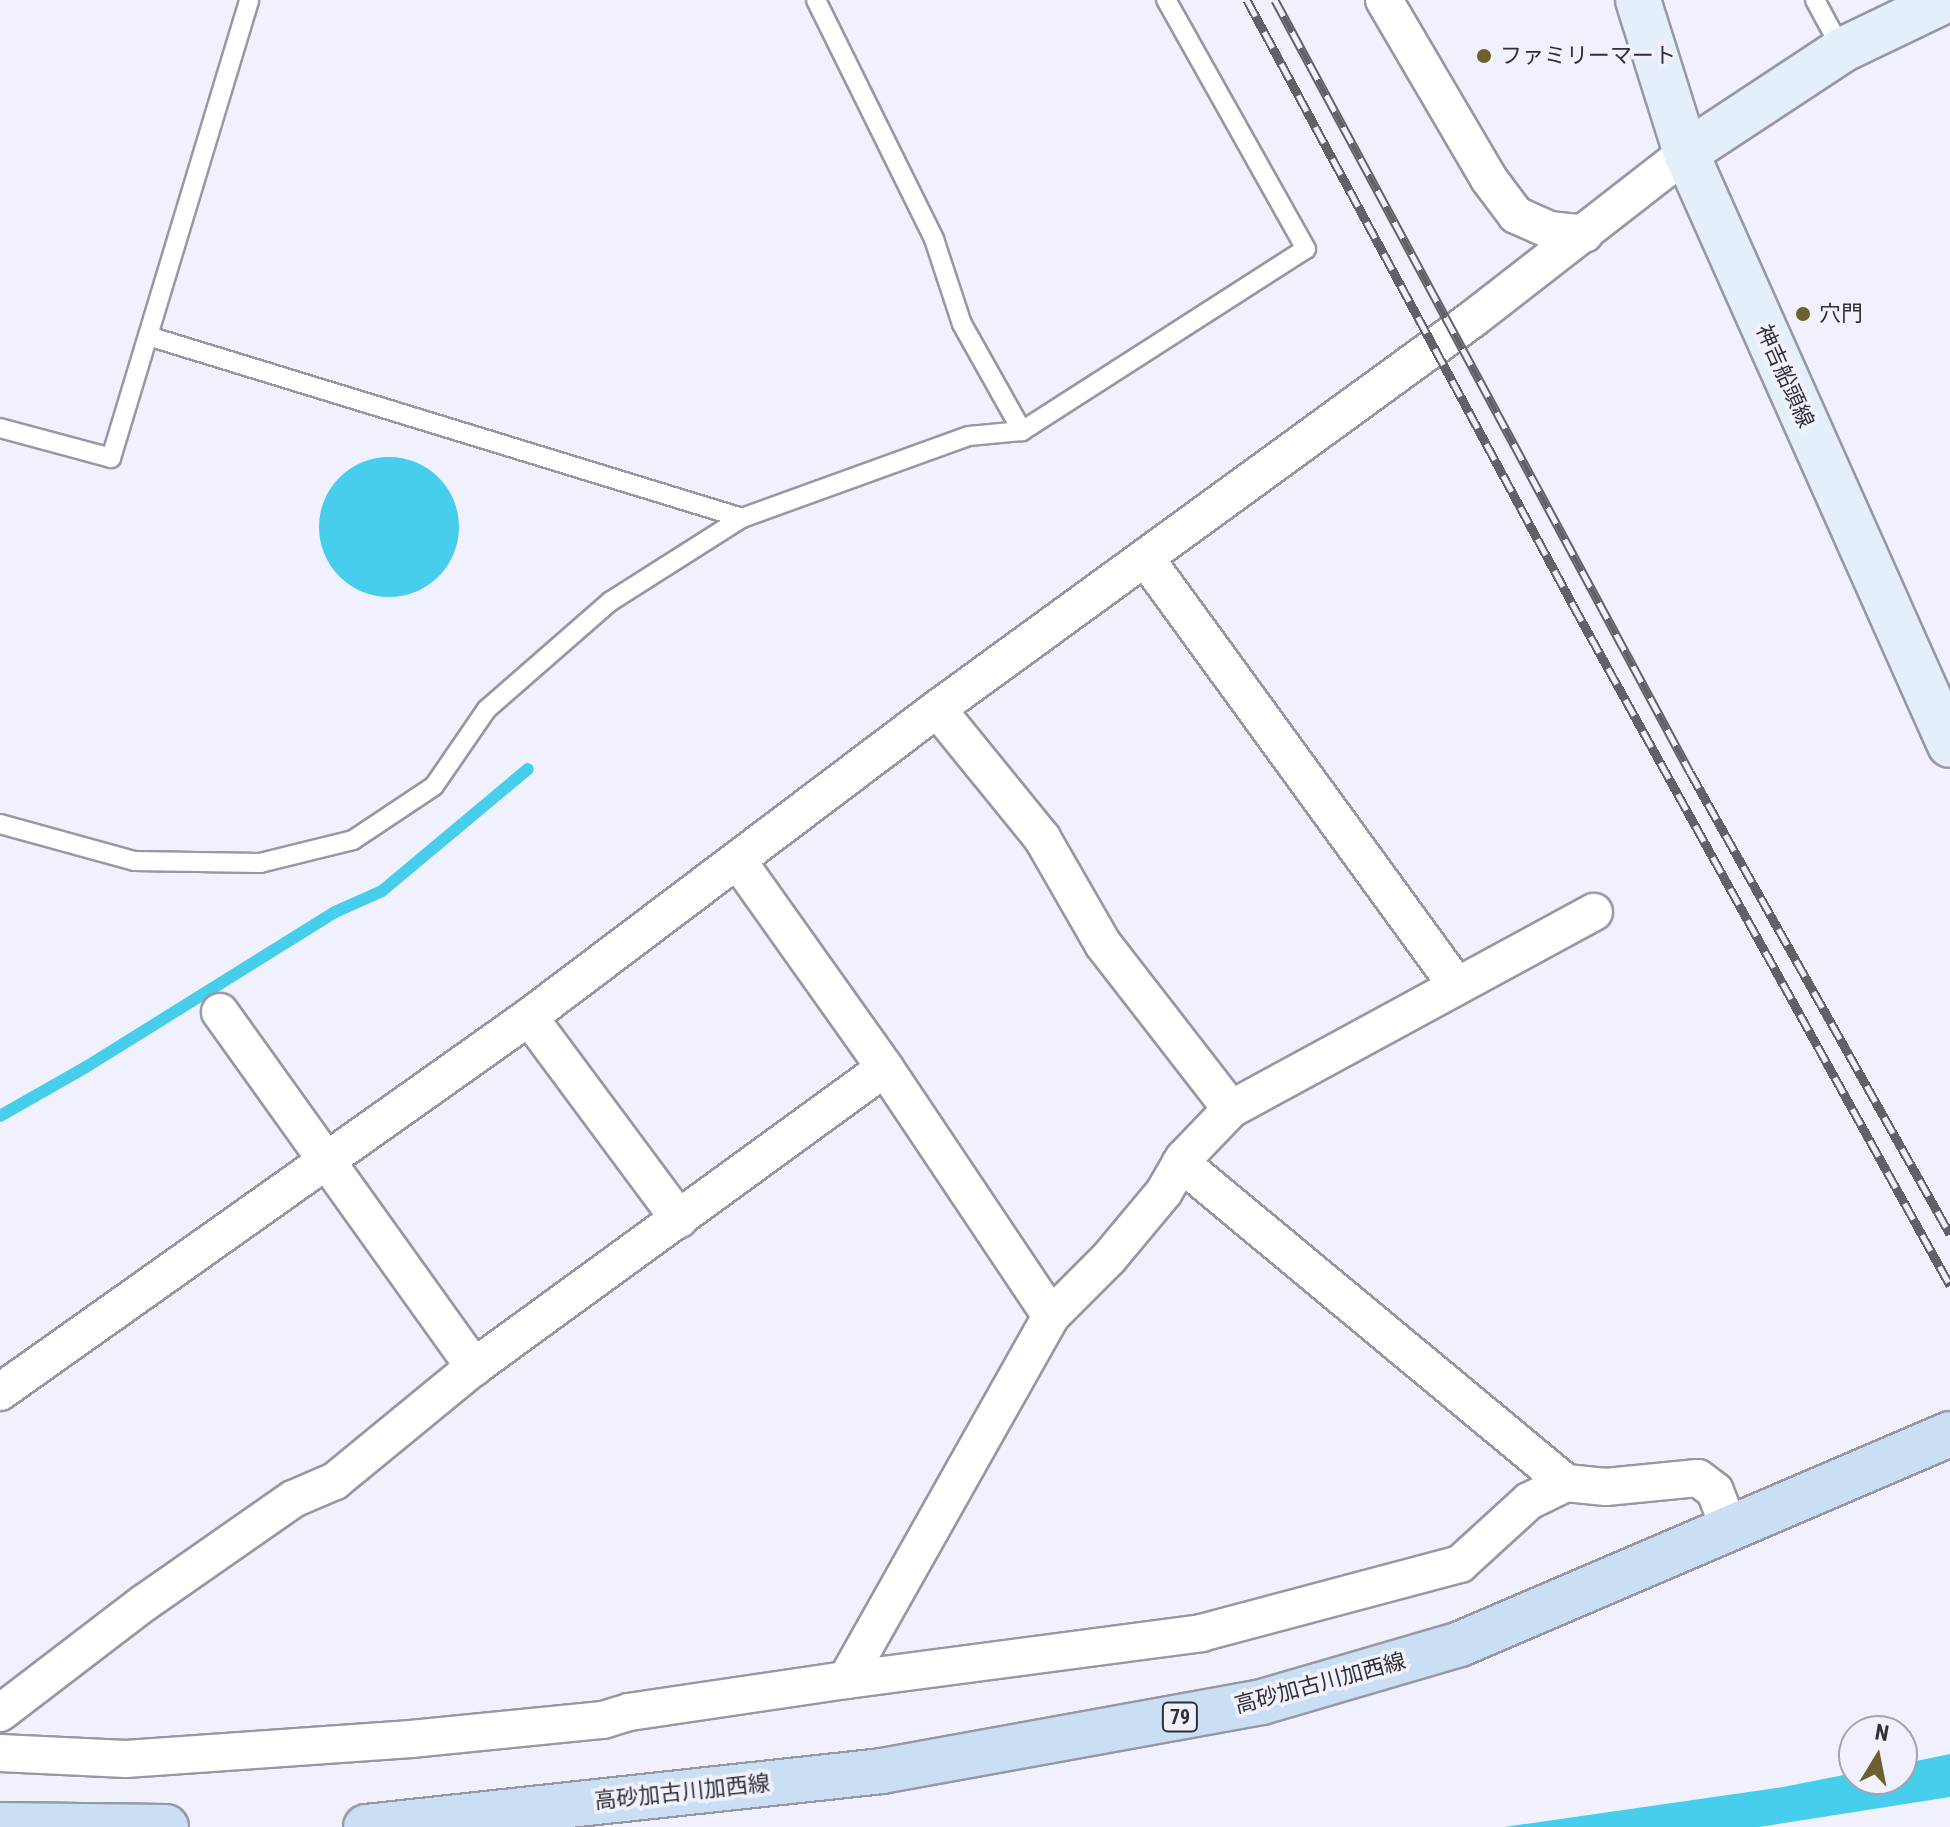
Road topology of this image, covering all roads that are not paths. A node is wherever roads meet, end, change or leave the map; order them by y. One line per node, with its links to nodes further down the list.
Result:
1 (249, 0): 11 (lane)
2 (816, 0): 13 (lane)
3 (1166, 0): 13 (lane)
4 (1384, 0): 10 (street)
5 (1638, 0): 9 (main road, 神吉船頭線)
6 (1815, 0): 8 (lane)
7 (1946, 0): 8 (main road)
8 (1842, 50): 9 (main road)
9 (1686, 153): 10 (street); 17 (main road, 神吉船頭線)
10 (1585, 234): 15 (street)
11 (148, 336): 12 (lane); 14 (lane)
12 (0, 428)
13 (1022, 431): 14 (lane)
14 (742, 518): 18 (lane)
15 (1146, 559): 16 (street); 21 (street)
16 (937, 709): 19 (street); 25 (street)
17 (1950, 745)
18 (0, 824)
19 (738, 861): 23 (street); 24 (street)
20 (1594, 912): 21 (street)
21 (1457, 986): 25 (street)
22 (220, 1012): 26 (street)
23 (529, 1017): 26 (street); 28 (street)
24 (885, 1068): 28 (street); 29 (street)
25 (1231, 1109): 27 (street)
26 (326, 1162): 30 (street); 31 (street)
27 (1181, 1163): 29 (street); 33 (street)
28 (679, 1219): 30 (street)
29 (1051, 1316): 35 (street)
30 (474, 1367): 36 (street)
31 (0, 1392)
32 (1950, 1434): 34 (main road, 高砂加古川加西線 / 79)
33 (1566, 1483): 34 (street); 35 (street)
34 (1730, 1530): 40 (main road, 高砂加古川加西線 / 79)
35 (846, 1680): 37 (street)
36 (0, 1713)
37 (0, 1753)
38 (0, 1825): 39 (main road)
39 (166, 1827)
40 (366, 1827)

